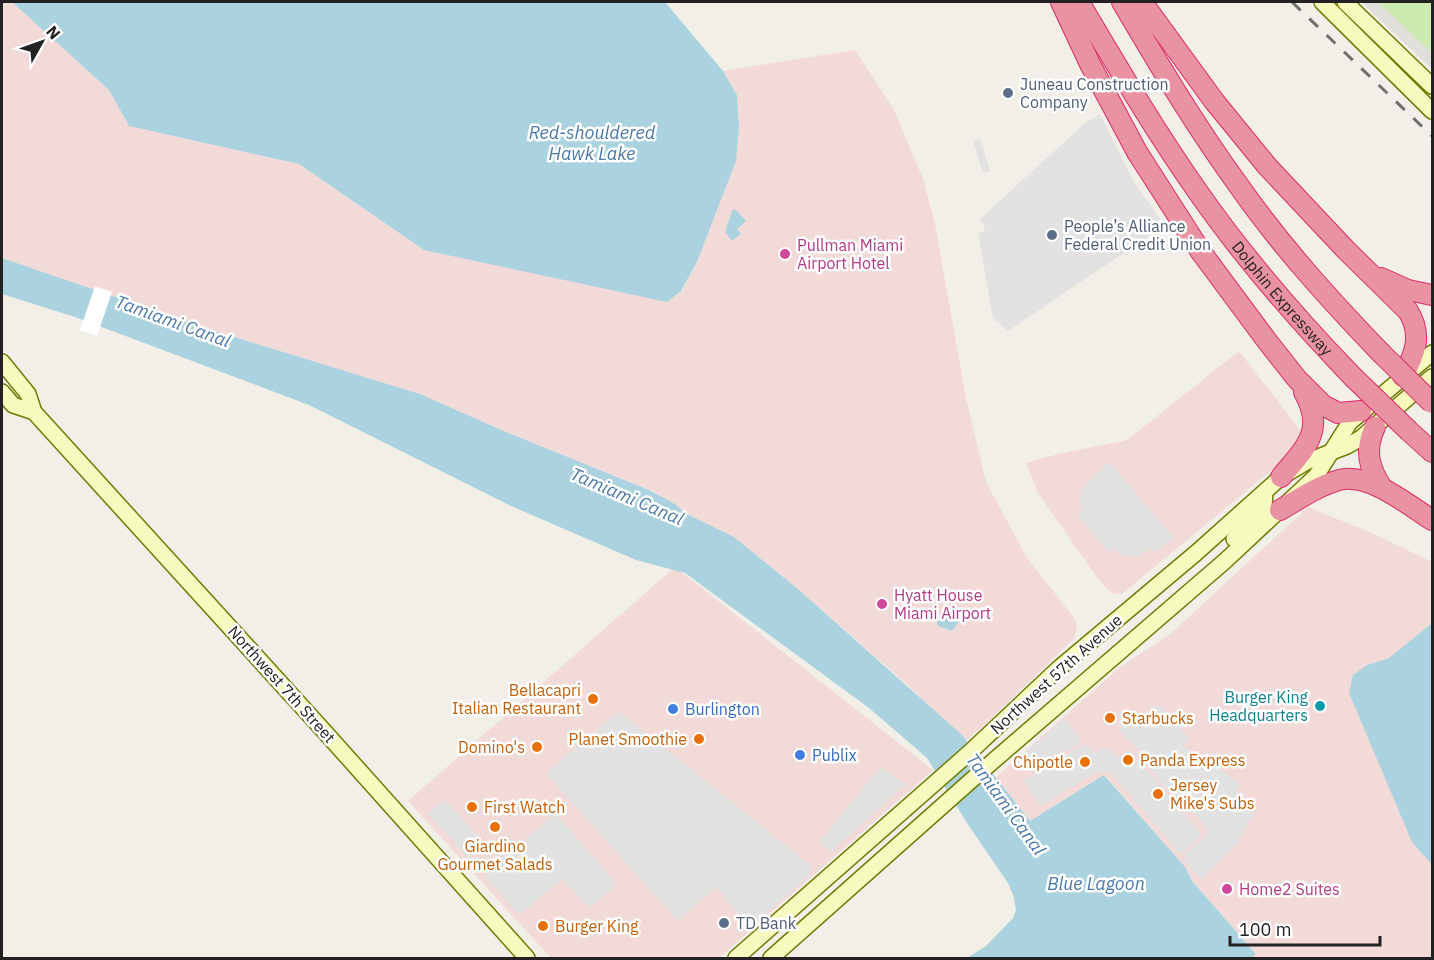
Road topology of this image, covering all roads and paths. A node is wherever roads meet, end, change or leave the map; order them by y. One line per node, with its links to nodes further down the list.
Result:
1 (1061, 2): 16 (highway)
2 (1079, 2): 23 (highway, Dolphin Expressway, bridge)
3 (1122, 2): 18 (highway, Dolphin Expressway, bridge)
4 (1142, 2): 9 (highway)
5 (1322, 2): 8 (main road)
6 (1345, 2): 7 (main road)
7 (1432, 86)
8 (1432, 111)
9 (1368, 272): 10 (highway); 14 (highway)
10 (1432, 295)
11 (1432, 353): 14 (main road, Northwest 57th Avenue)
12 (2, 362): 13 (main road, Northwest 7th Street)
13 (7, 373): 20 (main road, Northwest 7th Street)
14 (1402, 377): 19 (main road, Northwest 57th Avenue)
15 (1432, 377): 21 (main road, Northwest 57th Avenue)
16 (1297, 380): 19 (highway); 24 (highway)
17 (2, 392): 20 (main road, Northwest 7th Street)
18 (1432, 403)
19 (1361, 411): 22 (main road, Northwest 57th Avenue)
20 (34, 412): 34 (main road, Northwest 7th Street)
21 (1375, 427): 22 (main road, Northwest 57th Avenue); 25 (highway)
22 (1332, 451): 24 (main road, Northwest 57th Avenue); 27 (main road, Northwest 57th Avenue)
23 (1432, 452)
24 (1281, 477): 26 (main road, Northwest 57th Avenue)
25 (1382, 488): 27 (highway); 28 (highway)
26 (1265, 492): 29 (main road); 30 (main road, Northwest 57th Avenue)
27 (1280, 510): 29 (main road, Northwest 57th Avenue)
28 (1432, 520)
29 (1225, 561): 32 (main road, Northwest 57th Avenue)
30 (866, 843): 31 (main road, Northwest 57th Avenue); 32 (main road)
31 (826, 878): 33 (main road); 35 (main road, Northwest 57th Avenue)
32 (845, 892): 33 (main road, Northwest 57th Avenue)
33 (809, 924): 36 (main road, Northwest 57th Avenue)
34 (527, 958)
35 (736, 958)
36 (771, 958)

